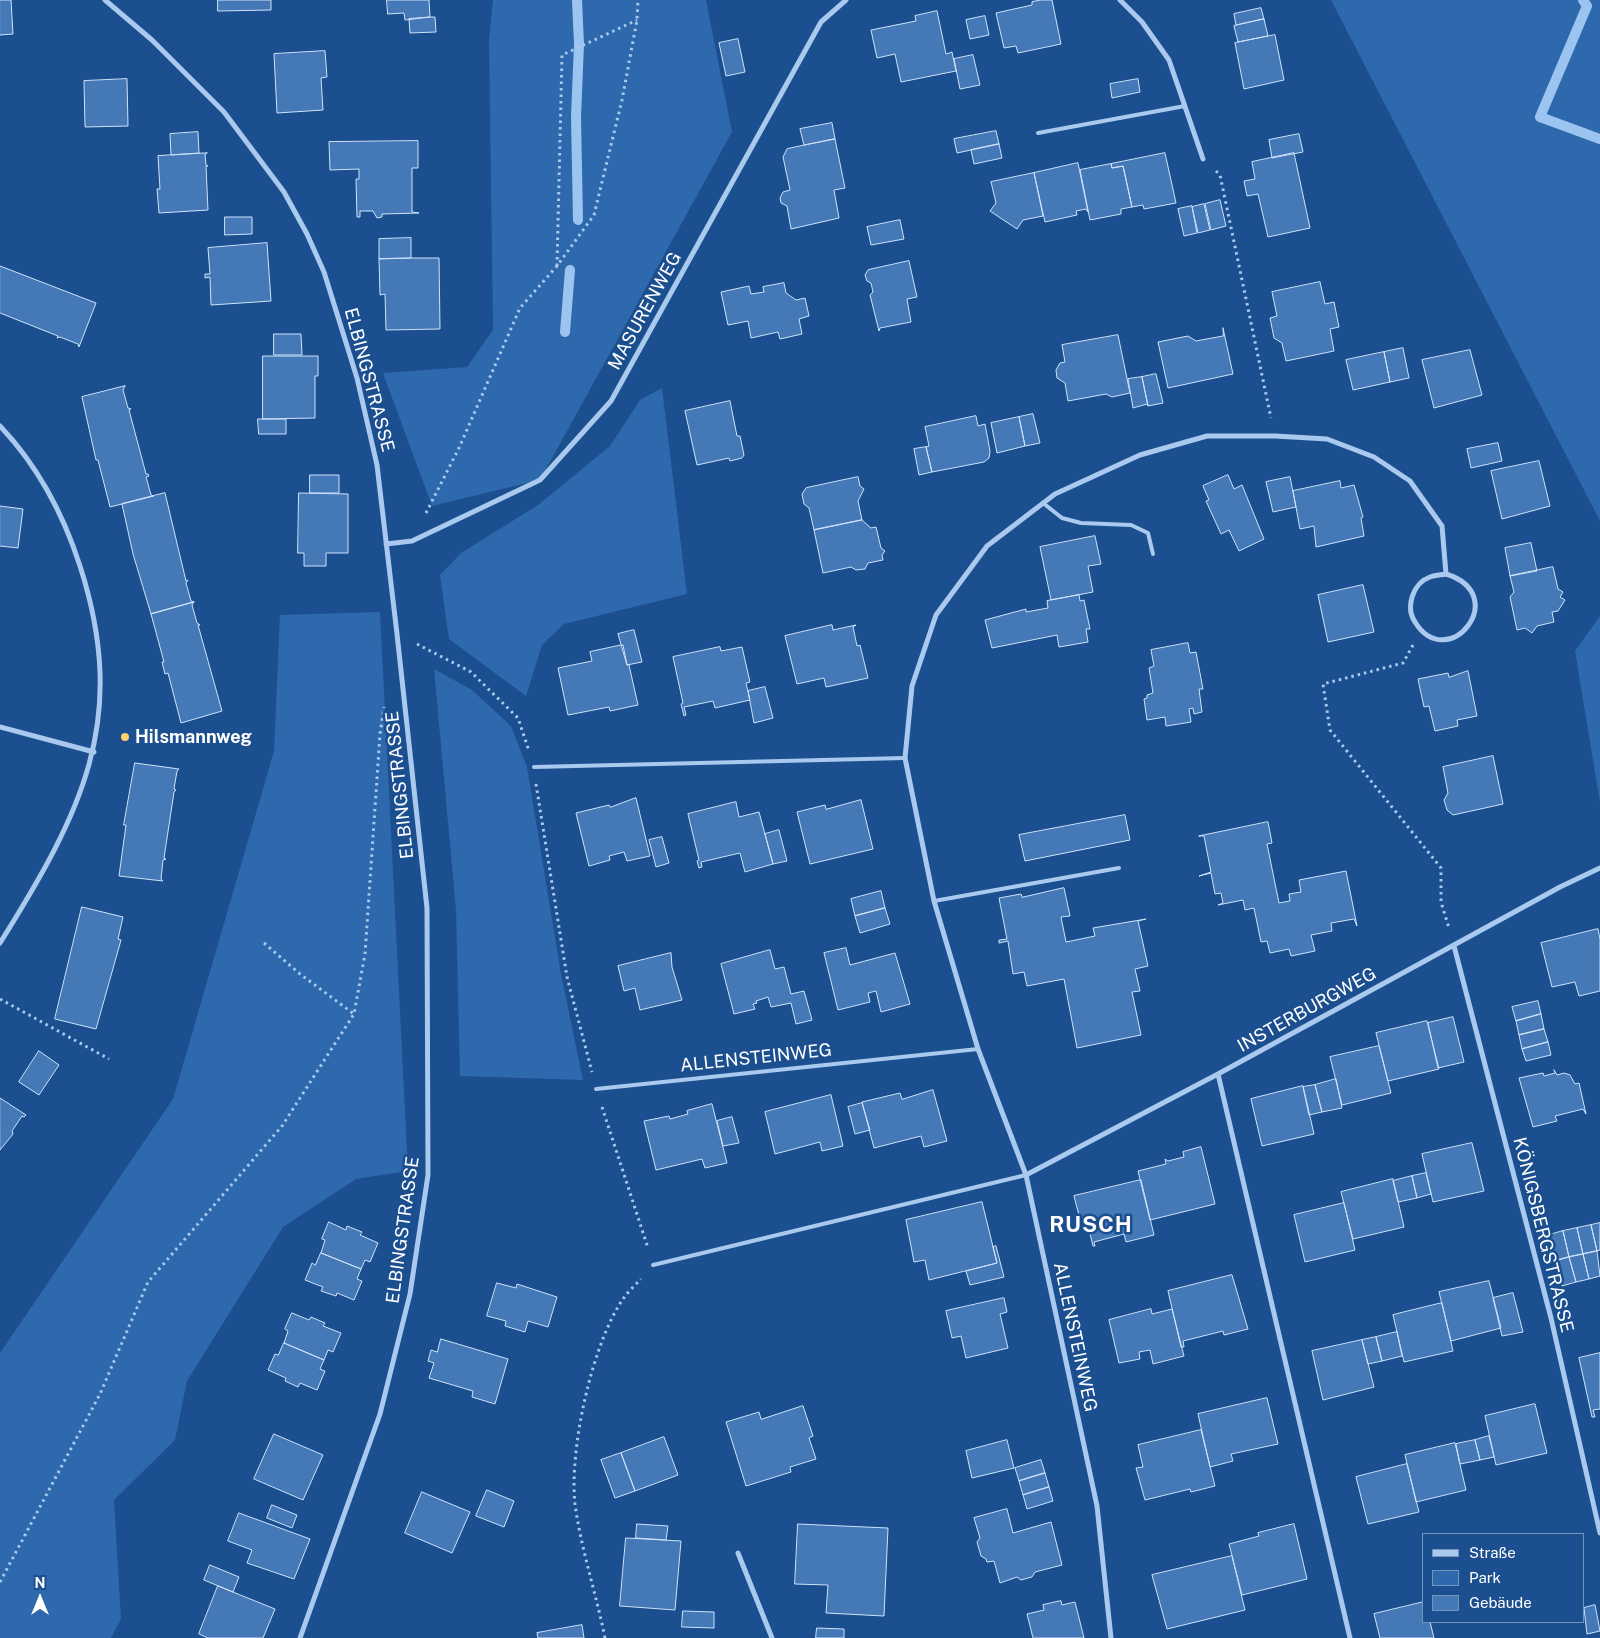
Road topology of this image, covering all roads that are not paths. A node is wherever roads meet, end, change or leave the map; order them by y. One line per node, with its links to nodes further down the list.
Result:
1 (105, 0): 9 (street, ELBINGSTRASSE)
2 (846, 0): 9 (street, MASURENWEG)
3 (1120, 0): 4 (street)
4 (1185, 106): 5 (lane); 6 (street)
5 (1038, 133)
6 (1203, 159)
7 (0, 426): 13 (street)
8 (1043, 503): 10 (lane); 11 (street, ALLENSTEINWEG); 14 (street, ALLENSTEINWEG)
9 (386, 544): 28 (street, ELBINGSTRASSE)
10 (1153, 554)
11 (1446, 574): 11 (street)
12 (0, 726): 13 (street)
13 (94, 752): 19 (street)
14 (905, 758): 15 (lane); 18 (street, ALLENSTEINWEG)
15 (534, 766)
16 (1119, 868): 18 (lane)
17 (1600, 868): 20 (street, INSTERBURGWEG)
18 (934, 900): 21 (street, ALLENSTEINWEG)
19 (0, 943)
20 (1454, 946): 22 (street, INSTERBURGWEG); 26 (street, KÖNIGSBERGSTRASSE)
21 (978, 1049): 23 (lane, ALLENSTEINWEG); 24 (street, ALLENSTEINWEG)
22 (1218, 1074): 24 (street, INSTERBURGWEG); 31 (street)
23 (596, 1088)
24 (1026, 1175): 25 (lane); 30 (street, ALLENSTEINWEG)
25 (653, 1265)
26 (1600, 1533)
27 (738, 1553): 29 (street)
28 (300, 1638)
29 (772, 1638)
30 (1110, 1638)
31 (1350, 1638)

